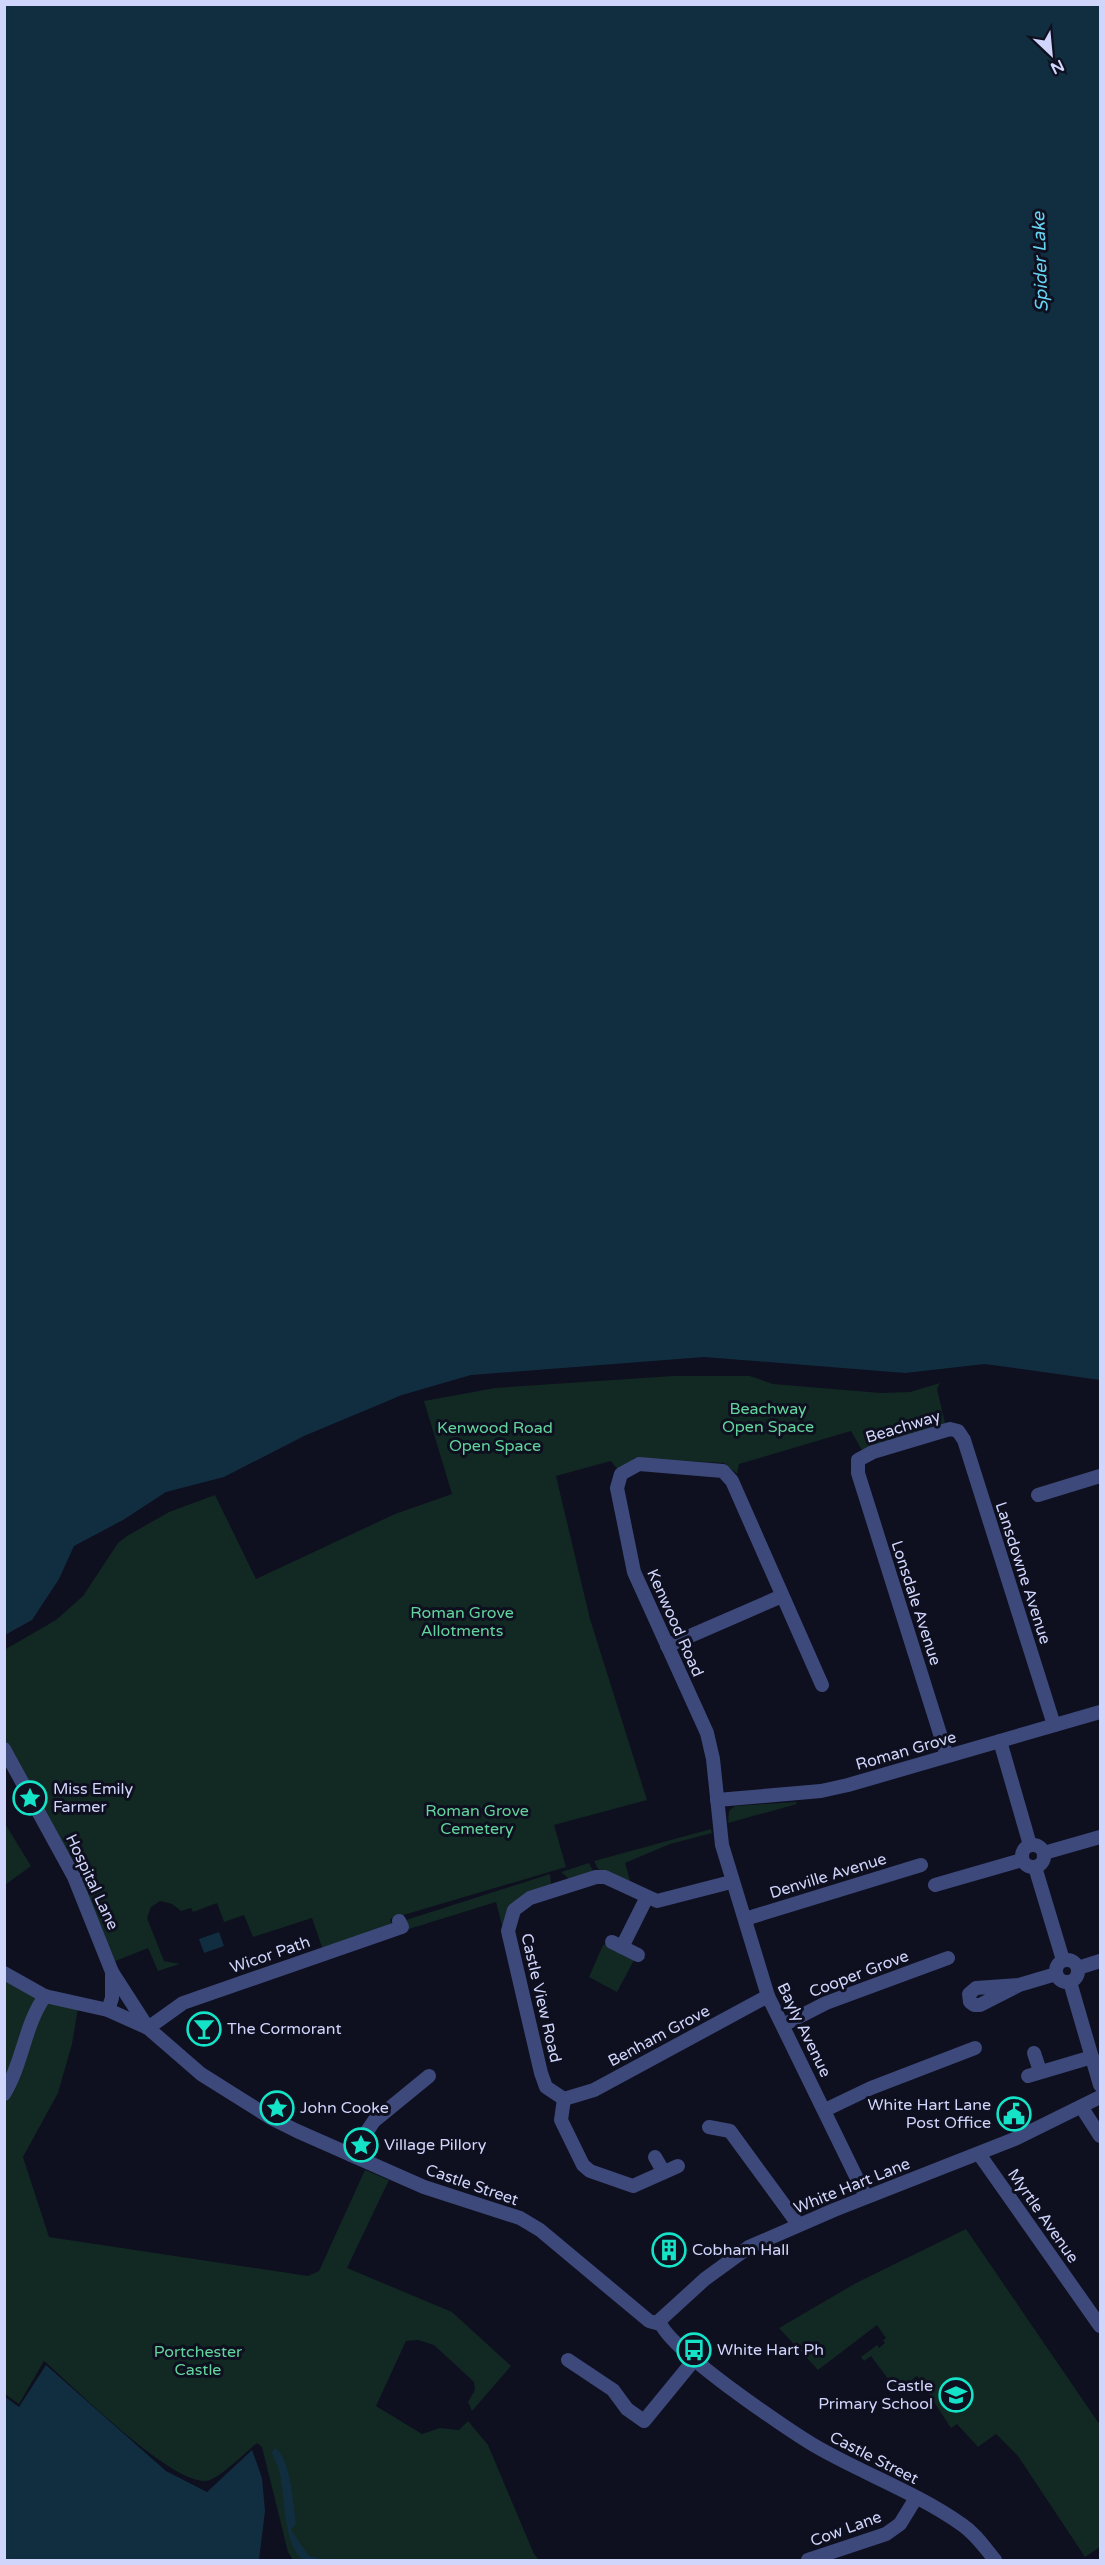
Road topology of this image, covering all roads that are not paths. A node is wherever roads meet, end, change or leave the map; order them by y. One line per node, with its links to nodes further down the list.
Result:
1 (958, 1431): 2 (street, Beachway); 9 (street, Lansdowne Avenue)
2 (858, 1460): 12 (street, Lonsdale Avenue)
3 (1101, 1476): 4 (street)
4 (1038, 1495)
5 (782, 1596): 6 (street); 6 (street, Kenwood Road); 7 (street, Kenwood Road)
6 (667, 1646): 13 (street, Kenwood Road)
7 (822, 1685)
8 (1101, 1712): 9 (street, Roman Grove)
9 (1054, 1725): 10 (street, Roman Grove)
10 (1000, 1741): 12 (street, Roman Grove); 15 (street)
11 (4, 1749): 30 (street, Hospital Lane)
12 (947, 1756): 13 (street, Roman Grove)
13 (717, 1800): 20 (street, Bayly Avenue)
14 (1101, 1836): 16 (street)
15 (1030, 1845): 16 (street); 17 (street)
16 (1044, 1853): 19 (street)
17 (1022, 1860): 19 (street); 21 (street)
18 (921, 1865): 23 (street, Denville Avenue)
19 (1035, 1867): 27 (street)
20 (731, 1882): 22 (street, Castle View Road); 23 (street, Bayly Avenue)
21 (935, 1885)
22 (646, 1897): 25 (street); 47 (street, Castle View Road)
23 (745, 1919): 36 (street, Bayly Avenue)
24 (399, 1921): 39 (street, Wicor Path)
25 (638, 1955)
26 (948, 1958): 38 (street, Cooper Grove)
27 (1063, 1960): 29 (street); 32 (street)
28 (1101, 1961): 29 (street)
29 (1078, 1968): 33 (street)
30 (112, 1972): 37 (street); 39 (street, Hospital Lane)
31 (4, 1973): 35 (street, Castle Street)
32 (1056, 1974): 33 (street); 34 (street)
33 (1070, 1982): 42 (street)
34 (1019, 1985)
35 (45, 1996): 37 (street, Castle Street); 45 (street)
36 (768, 1996): 38 (street, Bayly Avenue); 47 (street, Benham Grove)
37 (108, 2010): 39 (street, Castle Street)
38 (783, 2025): 49 (street, Bayly Avenue)
39 (148, 2028): 53 (street, Castle Street)
40 (975, 2048): 49 (street)
41 (1034, 2053): 42 (street)
42 (1092, 2057): 44 (street)
43 (429, 2076): 53 (street)
44 (1101, 2085)
45 (4, 2094)
46 (1101, 2097): 48 (street, White Hart Lane)
47 (564, 2099): 56 (street)
48 (1082, 2108): 51 (street); 52 (street, White Hart Lane)
49 (825, 2110): 57 (street, Bayly Avenue)
50 (709, 2127): 58 (street)
51 (1101, 2136)
52 (979, 2154): 57 (street, White Hart Lane); 60 (street, Myrtle Avenue)
53 (351, 2155): 59 (street, Castle Street)
54 (654, 2157): 56 (street)
55 (678, 2166): 56 (street)
56 (663, 2171)
57 (866, 2197): 58 (street, White Hart Lane)
58 (798, 2224): 59 (street, White Hart Lane)
59 (660, 2324): 62 (street, Castle Street)
60 (1101, 2326)
61 (568, 2360): 62 (street)
62 (694, 2360): 63 (street, Castle Street)
63 (916, 2498): 64 (street, Cow Lane); 65 (street, Castle Street)
64 (808, 2560)
65 (995, 2560)

